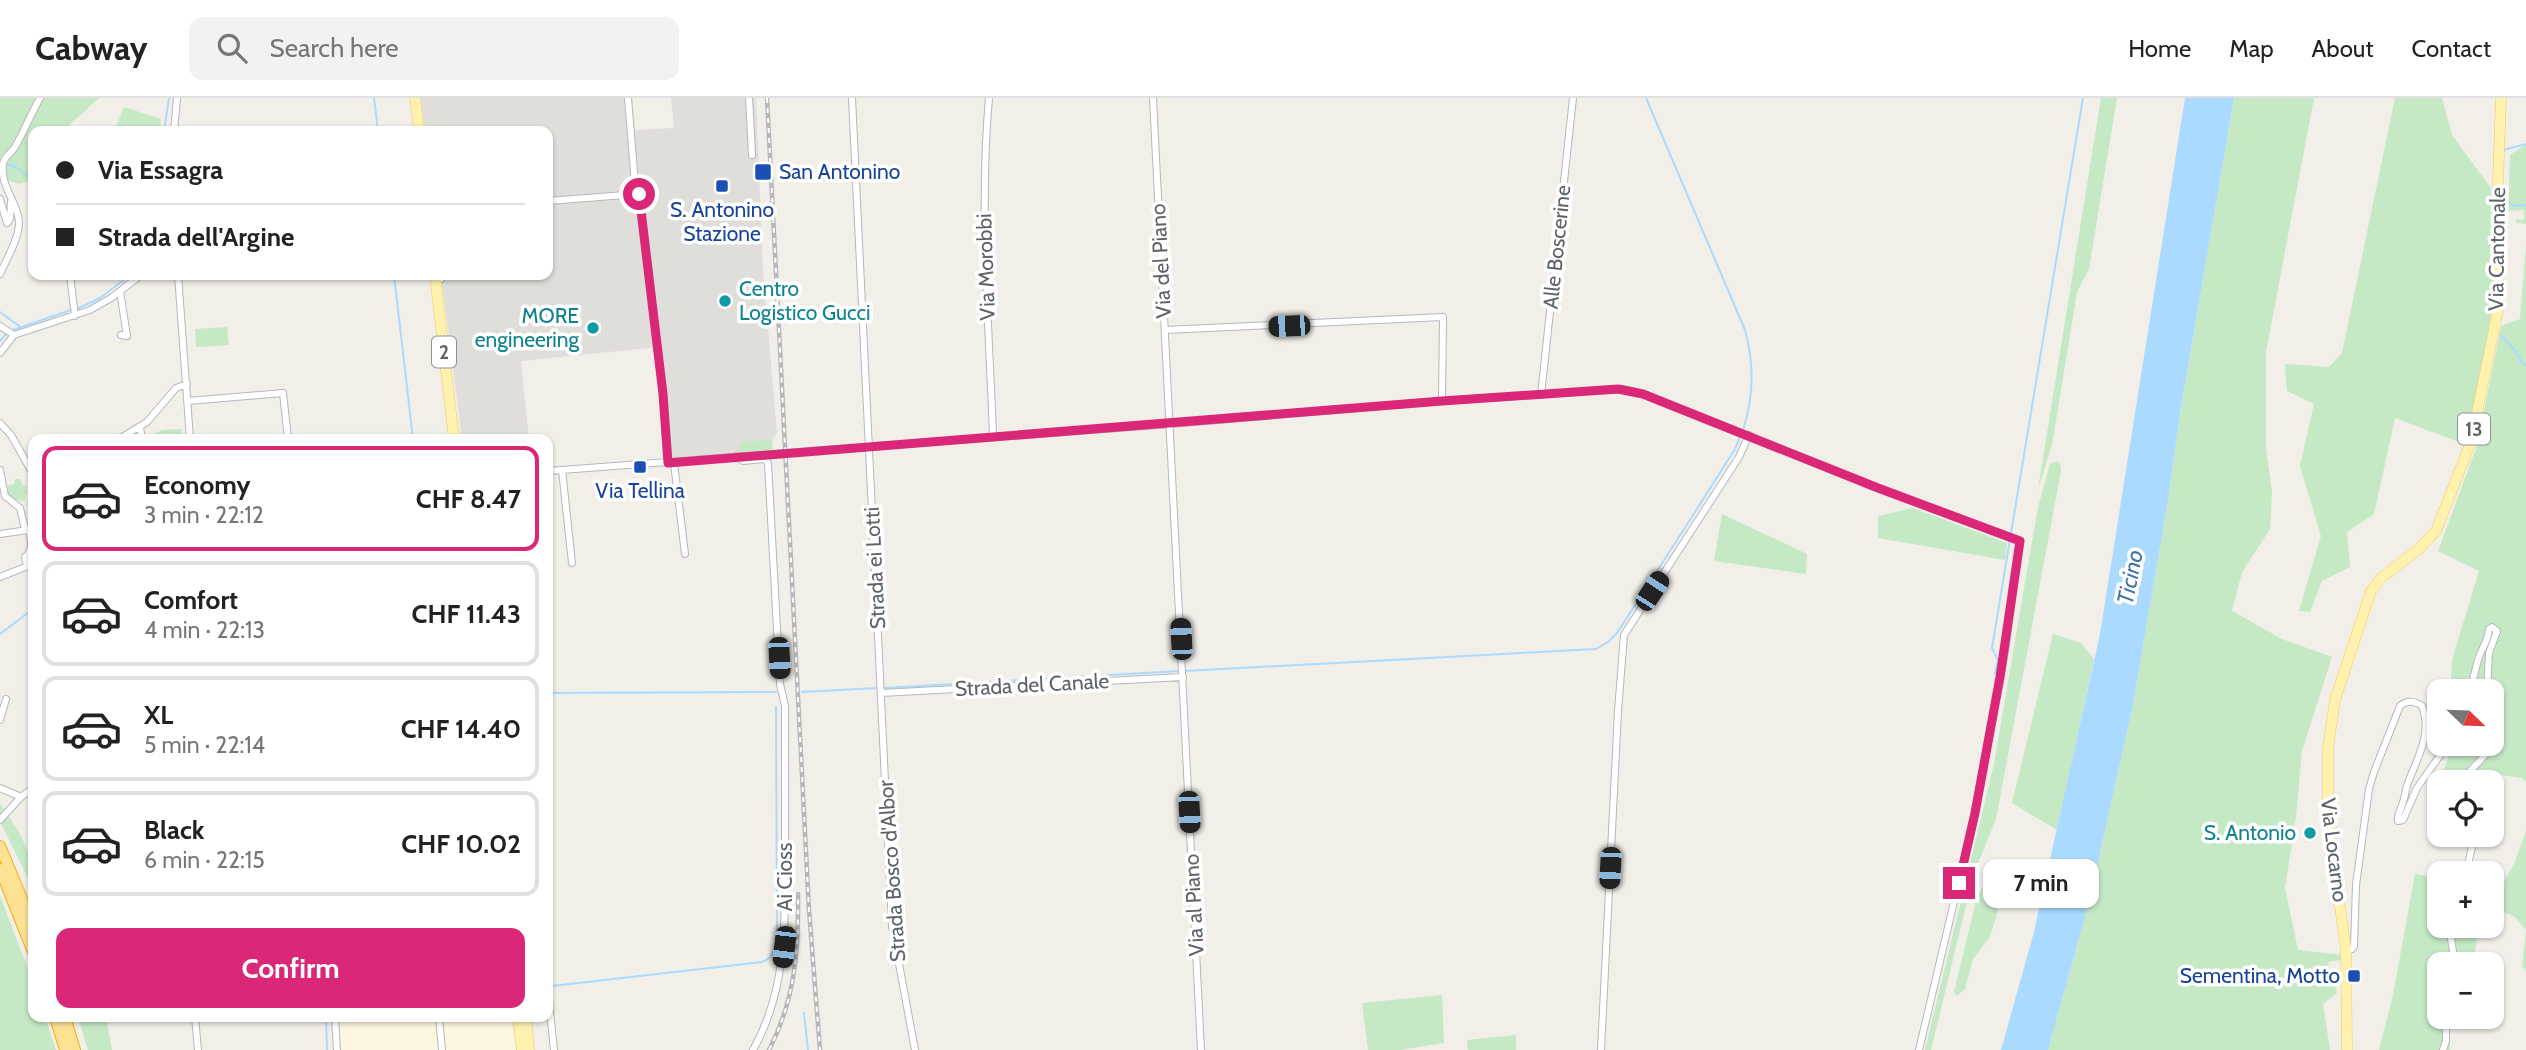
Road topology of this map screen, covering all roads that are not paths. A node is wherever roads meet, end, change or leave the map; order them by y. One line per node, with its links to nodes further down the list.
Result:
1 (40, 98): 19 (street)
2 (177, 98): 12 (street)
3 (415, 98): 13 (main road)
4 (421, 98): 14 (main road)
5 (628, 98): 16 (street)
6 (749, 98): 15 (street)
7 (852, 98): 47 (street, Strada ei Lotti)
8 (989, 98): 46 (street, Via Morobbi)
9 (1153, 98): 29 (street, Via del Piano)
10 (1573, 98): 33 (street, Alle Boscerine)
11 (2501, 98): 61 (main road, Via Cantonale / 13)
12 (174, 126)
13 (418, 126)
14 (424, 126)
15 (752, 155)
16 (633, 191): 18 (street); 49 (street)
17 (0, 199): 19 (street)
18 (553, 201)
19 (11, 202): 20 (street)
20 (0, 274)
21 (71, 280): 27 (street)
22 (134, 280): 26 (street)
23 (178, 280): 32 (street)
24 (440, 280): 44 (main road, 2)
25 (440, 280): 45 (main road, 2)
26 (120, 291): 27 (street); 30 (street)
27 (74, 312): 28 (street)
28 (5, 330): 31 (street)
29 (1165, 330): 35 (street); 37 (street, Via del Piano)
30 (127, 336)
31 (0, 353)
32 (187, 384): 34 (street); 38 (street)
33 (1541, 395): 35 (street); 39 (street)
34 (188, 401): 42 (street); 43 (street)
35 (1442, 401): 37 (street)
36 (0, 423): 50 (street)
37 (1170, 424): 46 (street); 62 (street, Via al Piano)
38 (140, 428): 40 (street); 41 (street)
39 (1743, 433): 100 (street); 101 (street)
40 (129, 434)
41 (141, 434)
42 (190, 434)
43 (287, 434)
44 (454, 434)
45 (458, 434)
46 (993, 436): 47 (street)
47 (869, 447): 48 (street); 65 (street, Strada ei Lotti)
48 (736, 456): 49 (street); 97 (street, Ai Cioss)
49 (671, 463): 52 (street); 57 (street)
50 (28, 465)
51 (0, 470): 54 (street)
52 (562, 470): 53 (street); 58 (street)
53 (553, 471)
54 (28, 528)
55 (28, 530): 56 (street)
56 (0, 534)
57 (685, 554)
58 (572, 563)
59 (28, 566): 60 (street)
60 (0, 577)
61 (2350, 652): 79 (main road, Via Locarno / 13)
62 (1183, 673): 65 (street, Strada del Canale); 99 (street, Via al Piano)
63 (2474, 679): 64 (street)
64 (2488, 679)
65 (880, 689): 98 (street, Strada Bosco d'Albor)
66 (6, 699): 67 (street)
67 (0, 720)
68 (2440, 756): 79 (street)
69 (2485, 756): 70 (street)
70 (2473, 770)
71 (0, 788): 73 (street)
72 (28, 792): 73 (street)
73 (21, 797): 74 (street)
74 (0, 820)
75 (0, 846): 77 (highway)
76 (0, 869): 78 (highway)
77 (28, 913)
78 (28, 939)
79 (2346, 950): 102 (main road, Via Locarno / 13)
80 (57, 1022): 89 (highway)
81 (67, 1022): 90 (highway)
82 (195, 1022): 91 (street)
83 (334, 1022): 92 (street)
84 (440, 1022): 93 (street)
85 (524, 1022): 94 (main road)
86 (525, 1022): 95 (main road)
87 (551, 1022): 96 (street)
88 (2446, 1029): 103 (street)
89 (65, 1050)
90 (75, 1050)
91 (198, 1050)
92 (337, 1050)
93 (443, 1050)
94 (522, 1050)
95 (529, 1050)
96 (554, 1050)
97 (753, 1050)
98 (915, 1050)
99 (1201, 1050)
100 (1601, 1050)
101 (1919, 1050)
102 (2347, 1050)
103 (2443, 1050)

